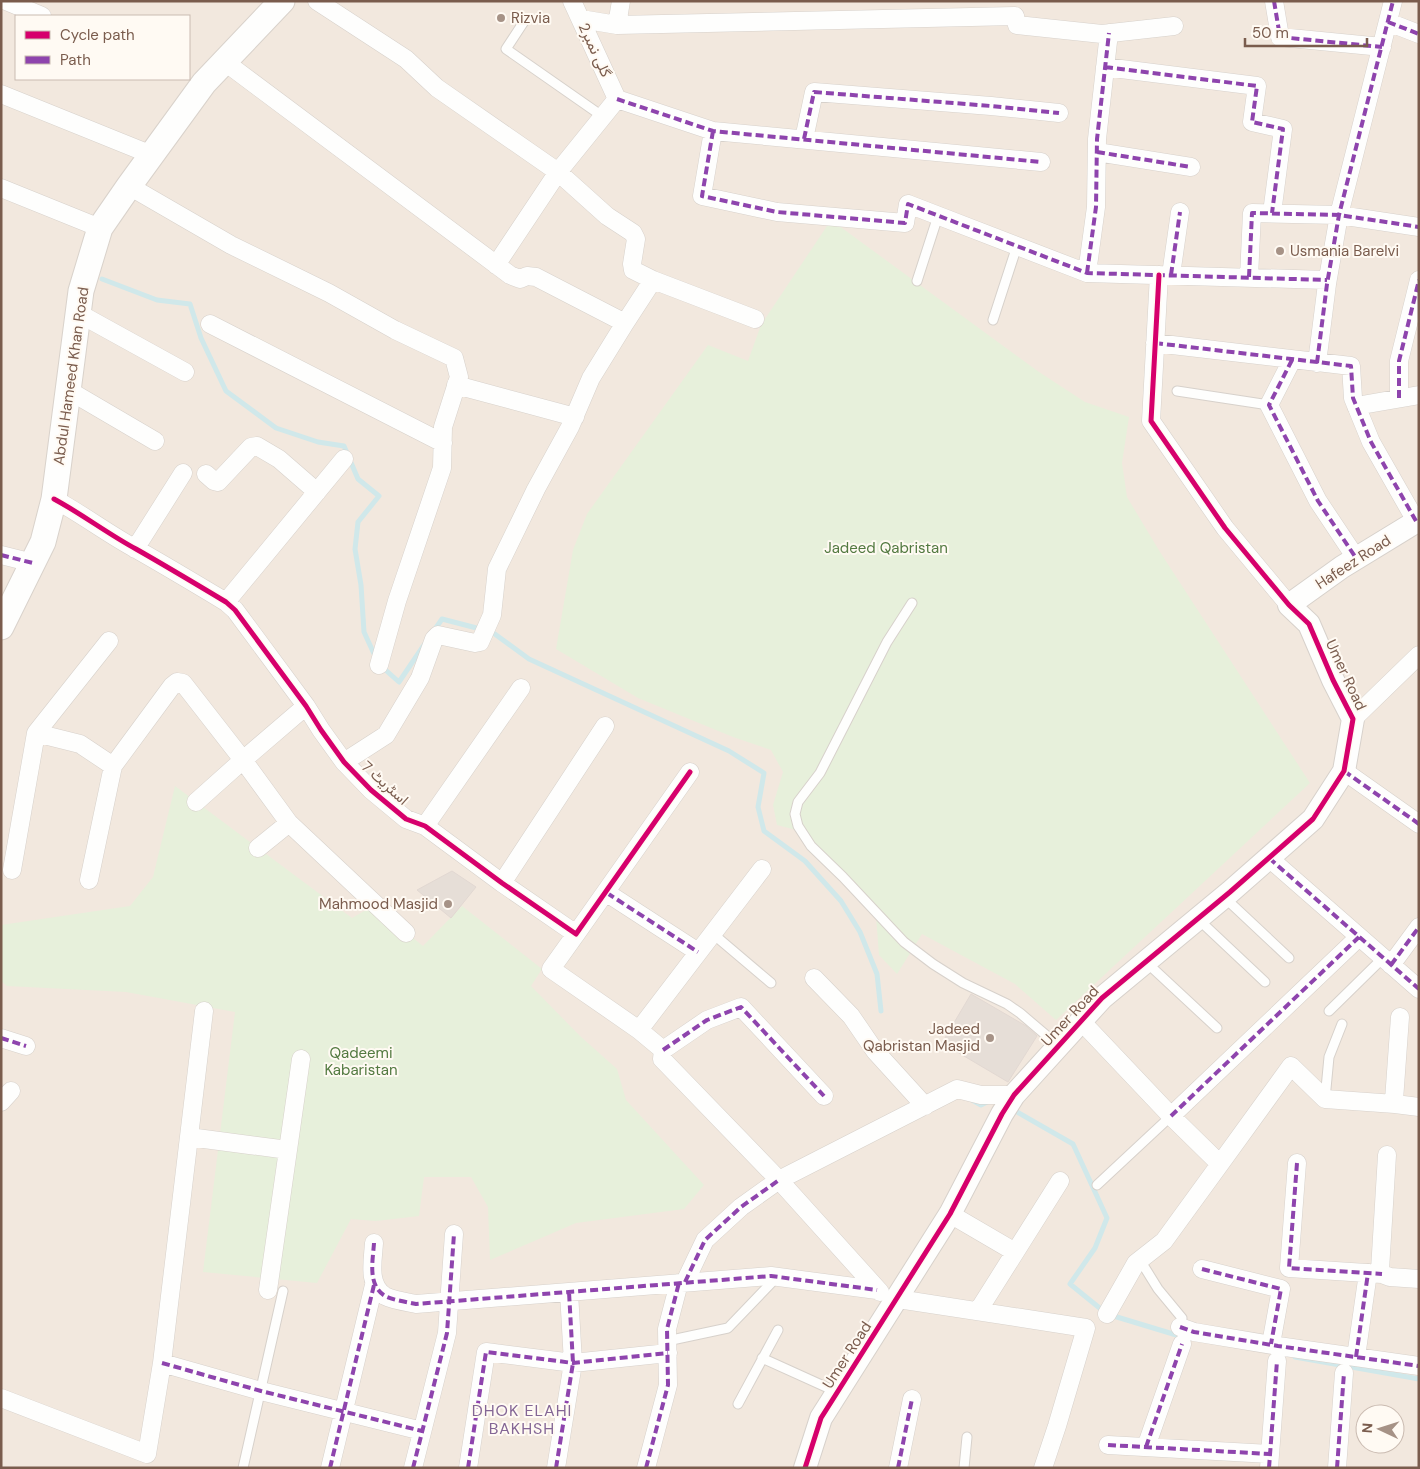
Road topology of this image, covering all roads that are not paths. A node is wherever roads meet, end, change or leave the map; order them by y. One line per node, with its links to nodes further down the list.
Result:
1 (6, 1): 8 (street)
2 (316, 1): 30 (street)
3 (572, 1): 9 (street, گلی نمبر2)
4 (621, 1): 12 (street)
5 (1274, 1): 16 (street)
6 (1393, 1): 11 (street)
7 (273, 3): 17 (main road, Abdul Hameed Khan Road)
8 (40, 15)
9 (580, 19): 12 (street); 21 (street, گلی نمبر2)
10 (526, 20): 23 (lane)
11 (1388, 22): 15 (street); 16 (street)
12 (617, 25): 14 (street)
13 (1174, 26): 14 (street)
14 (1109, 33): 18 (street)
15 (1419, 34)
16 (1382, 47): 35 (street)
17 (225, 62): 19 (main road, Abdul Hameed Khan Road); 40 (street)
18 (1105, 67): 26 (street); 34 (street)
19 (196, 80): 27 (main road, Abdul Hameed Khan Road)
20 (1, 94): 27 (street)
21 (617, 100): 23 (street); 24 (street)
22 (1059, 113): 25 (street)
23 (602, 116): 30 (street)
24 (713, 130): 25 (street); 36 (street)
25 (804, 139): 28 (street)
26 (1097, 152): 29 (street); 41 (street)
27 (152, 155): 31 (main road, Abdul Hameed Khan Road)
28 (1041, 162)
29 (1191, 167)
30 (558, 172): 40 (street); 44 (street)
31 (129, 186): 38 (main road, Abdul Hameed Khan Road); 57 (street)
32 (1, 188): 38 (street)
33 (1180, 212): 42 (street)
34 (1272, 213): 35 (street); 43 (street)
35 (1339, 215): 37 (street); 45 (street)
36 (938, 216): 39 (street); 47 (lane)
37 (1419, 227)
38 (100, 228): 48 (main road, Abdul Hameed Khan Road)
39 (1017, 246): 41 (street); 50 (lane)
40 (496, 265): 51 (street)
41 (1087, 273): 42 (street)
42 (1165, 275): 43 (street); 53 (street)
43 (1249, 277): 45 (street)
44 (653, 280): 49 (street); 51 (street)
45 (1327, 280): 55 (street)
46 (1419, 280): 61 (street)
47 (917, 281)
48 (78, 313): 56 (street); 58 (main road, Abdul Hameed Khan Road)
49 (755, 319)
50 (993, 320)
51 (625, 322): 64 (street)
52 (210, 324): 66 (street)
53 (1155, 343): 54 (street); 79 (street)
54 (1292, 360): 55 (street); 62 (street)
55 (1318, 363): 63 (street)
56 (185, 372)
57 (456, 386): 64 (street); 66 (street)
58 (68, 390): 65 (street); 71 (main road, Abdul Hameed Khan Road)
59 (1177, 392): 62 (lane)
60 (1419, 395): 61 (street)
61 (1399, 398): 63 (street)
62 (1269, 406): 75 (street)
63 (1356, 406): 72 (street)
64 (575, 417): 90 (street)
65 (155, 441)
66 (443, 443): 83 (street)
67 (344, 460): 70 (street)
68 (183, 473): 73 (street)
69 (206, 474): 70 (street)
70 (317, 492): 77 (street)
71 (54, 499): 73 (street, اسٹریٹ 7); 76 (main road, Abdul Hameed Khan Road)
72 (1418, 521): 75 (street, Hafeez Road)
73 (135, 549): 77 (street, اسٹریٹ 7)
74 (1, 555): 76 (street)
75 (1356, 558): 79 (street, Hafeez Road)
76 (32, 563): 80 (main road, Abdul Hameed Khan Road)
77 (226, 602): 85 (street, اسٹریٹ 7)
78 (912, 603): 129 (lane)
79 (1289, 605): 86 (street, Umer Road)
80 (1, 627)
81 (109, 640): 88 (street)
82 (1419, 655): 86 (street)
83 (379, 665)
84 (521, 688): 97 (street)
85 (306, 706): 89 (street); 90 (street, اسٹریٹ 7)
86 (1353, 719): 92 (street, Umer Road)
87 (605, 726): 103 (street)
88 (36, 733): 91 (street); 101 (street)
89 (243, 760): 91 (street); 94 (street); 95 (street)
90 (344, 762): 97 (street, اسٹریٹ 7)
91 (112, 766): 102 (street)
92 (1344, 771): 96 (street); 99 (street, Umer Road)
93 (690, 772): 104 (street)
94 (196, 802)
95 (289, 823): 98 (street); 108 (street)
96 (1419, 824)
97 (425, 826): 103 (street, اسٹریٹ 7)
98 (258, 848)
99 (1269, 858): 105 (street, Umer Road); 111 (street)
100 (762, 869): 109 (street)
101 (12, 870)
102 (89, 880)
103 (502, 883): 110 (street, اسٹریٹ 7)
104 (606, 893): 110 (street); 112 (street)
105 (1224, 896): 106 (street, Umer Road); 113 (lane)
106 (1198, 918): 114 (street, Umer Road); 117 (lane)
107 (1419, 927): 115 (street)
108 (406, 933)
109 (712, 933): 112 (street); 118 (lane)
110 (576, 934): 126 (street)
111 (1359, 937): 115 (street); 138 (street)
112 (698, 952): 126 (street)
113 (1290, 958)
114 (1146, 961): 123 (street, Umer Road); 125 (lane)
115 (1387, 962): 119 (street); 121 (lane)
116 (814, 978): 136 (street)
117 (1266, 982)
118 (771, 983)
119 (1419, 989)
120 (204, 1011): 139 (street)
121 (1328, 1011)
122 (1400, 1017): 135 (street)
123 (1081, 1021): 129 (street, Umer Road); 138 (street)
124 (1342, 1024): 134 (lane)
125 (1217, 1028)
126 (640, 1030): 130 (street)
127 (1, 1038): 128 (street)
128 (26, 1046)
129 (1058, 1048): 132 (street, Umer Road)
130 (663, 1050): 133 (street); 144 (street)
131 (301, 1059): 140 (street)
132 (1014, 1095): 136 (street); 147 (street, Umer Road)
133 (824, 1096)
134 (1325, 1099): 135 (street); 143 (street)
135 (1395, 1104): 137 (street)
136 (926, 1106): 144 (street)
137 (1419, 1107)
138 (1171, 1116): 143 (street); 146 (lane)
139 (189, 1137): 140 (street); 173 (street)
140 (288, 1150): 158 (street)
141 (1387, 1154): 153 (street)
142 (1297, 1163): 153 (street)
143 (1220, 1164): 151 (street)
144 (779, 1180): 156 (street); 159 (street)
145 (1060, 1181): 150 (street)
146 (1097, 1185)
147 (950, 1214): 150 (street); 162 (street, Umer Road)
148 (454, 1234): 161 (street)
149 (374, 1243): 157 (street)
150 (1015, 1252): 163 (street)
151 (1140, 1260): 164 (street); 165 (lane)
152 (1202, 1269): 168 (street)
153 (1375, 1274): 155 (street); 170 (street)
154 (777, 1277): 156 (street); 159 (street); 169 (lane)
155 (1419, 1279)
156 (682, 1282): 160 (street); 169 (street)
157 (374, 1285): 161 (street); 182 (street)
158 (276, 1290): 177 (lane)
159 (878, 1290): 162 (street)
160 (569, 1292): 161 (street); 174 (street)
161 (449, 1302): 183 (street)
162 (896, 1302): 163 (street); 178 (street, Umer Road)
163 (978, 1311): 198 (street)
164 (1107, 1314)
165 (1180, 1327): 168 (street)
166 (778, 1330): 171 (lane)
167 (1182, 1344): 186 (street)
168 (1271, 1344): 170 (street)
169 (668, 1347): 174 (street); 194 (street)
170 (1356, 1357): 175 (street)
171 (762, 1358): 178 (lane); 181 (lane)
172 (1277, 1361): 188 (street)
173 (162, 1363): 177 (street); 187 (street)
174 (573, 1363): 192 (street); 193 (street)
175 (1419, 1366)
176 (1344, 1373): 199 (street)
177 (261, 1391): 182 (street); 189 (lane)
178 (838, 1392): 195 (street, Umer Road)
179 (1, 1398): 187 (street)
180 (912, 1399): 196 (street)
181 (738, 1404)
182 (344, 1411): 183 (street); 190 (street)
183 (422, 1431): 191 (street)
184 (967, 1437): 197 (lane)
185 (1108, 1445): 186 (street)
186 (1146, 1447): 188 (street)
187 (146, 1461)
188 (1270, 1461)
189 (244, 1468)
190 (330, 1468)
191 (413, 1468)
192 (468, 1468)
193 (556, 1468)
194 (646, 1468)
195 (805, 1468)
196 (898, 1468)
197 (964, 1468)
198 (1043, 1468)
199 (1338, 1468)

